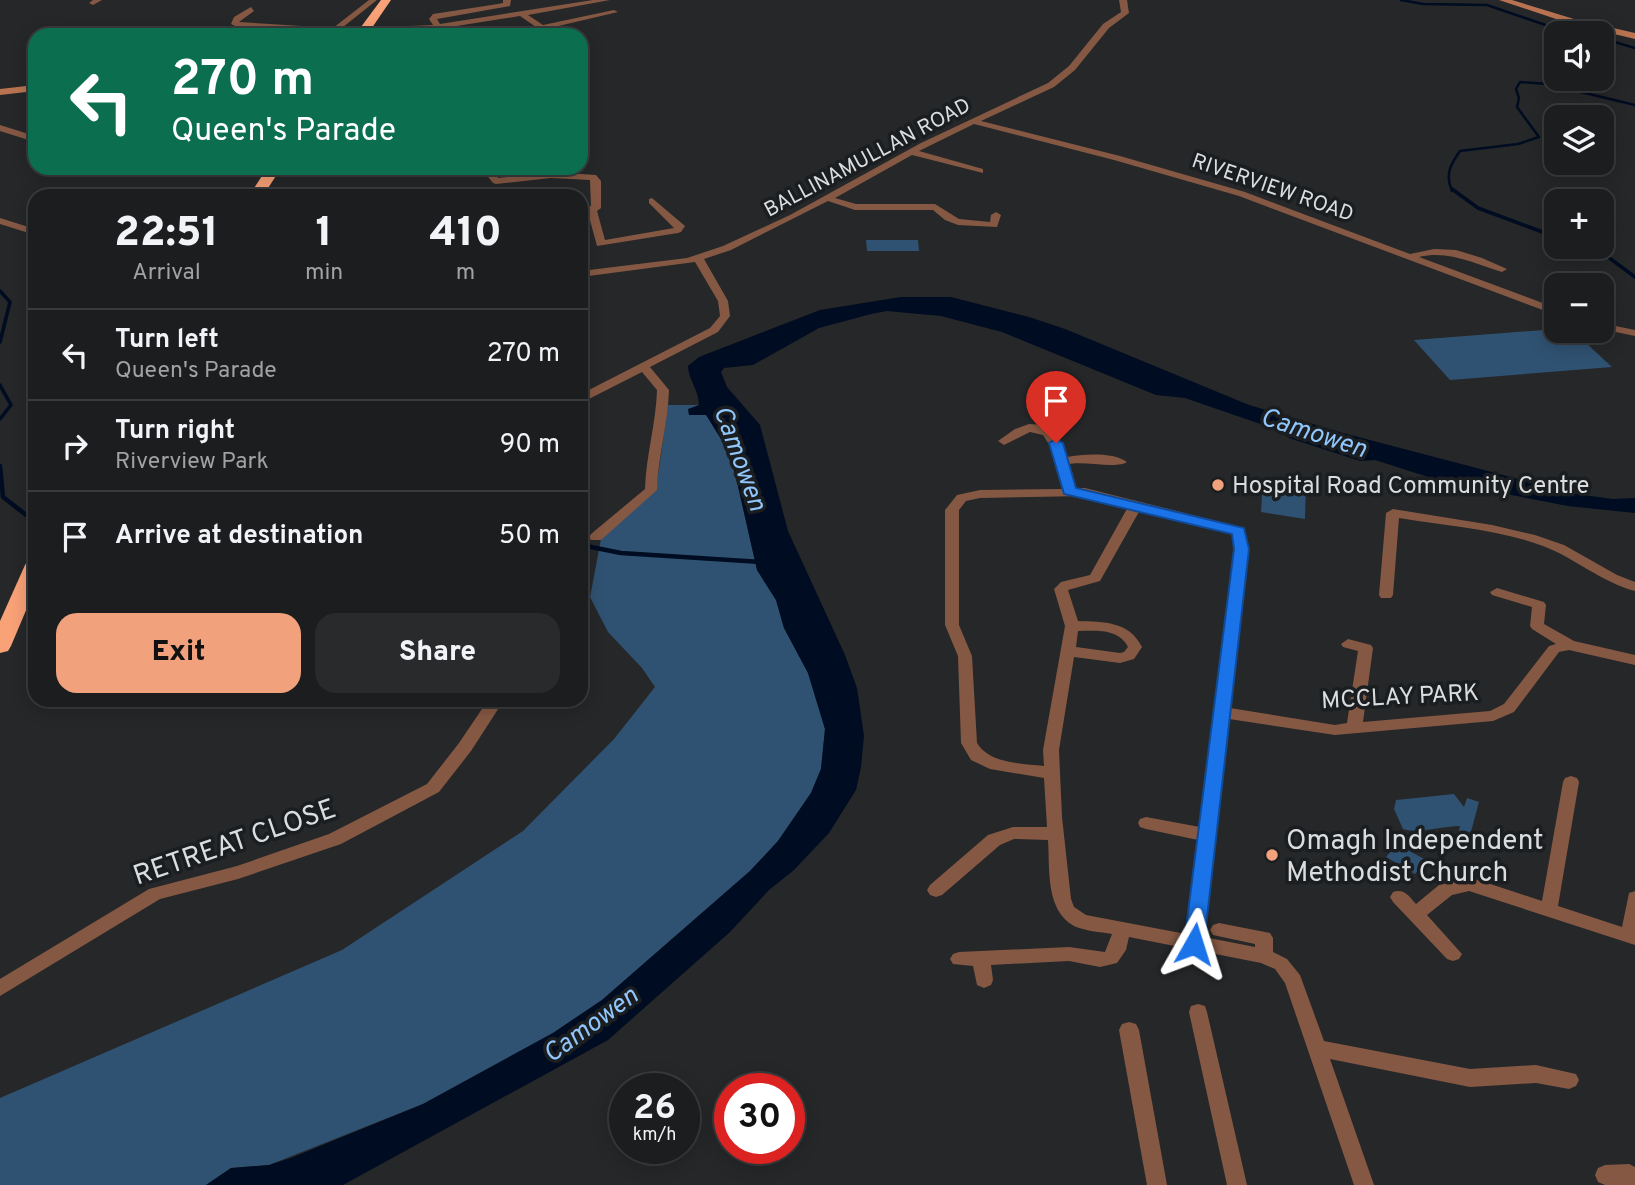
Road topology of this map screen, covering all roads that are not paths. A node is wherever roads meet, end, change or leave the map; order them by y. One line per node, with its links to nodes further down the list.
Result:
1 (373, 0): 14 (street)
2 (386, 0): 15 (highway)
3 (507, 0): 12 (street)
4 (606, 0): 9 (street)
5 (1123, 0): 21 (street, BALLINAMULLAN ROAD)
6 (1503, 0): 18 (main road)
7 (251, 9): 11 (street)
8 (614, 12): 17 (street)
9 (523, 15): 12 (street); 17 (street)
10 (293, 22): 11 (street)
11 (285, 27): 13 (street)
12 (438, 27): 16 (street)
13 (293, 28)
14 (338, 28)
15 (366, 28)
16 (423, 28)
17 (542, 28)
18 (1635, 36)
19 (28, 89): 20 (main road)
20 (0, 92)
21 (971, 121): 24 (street, BALLINAMULLAN ROAD); 36 (street, RIVERVIEW ROAD)
22 (0, 128): 23 (street)
23 (28, 137)
24 (911, 152): 25 (street); 29 (street, BALLINAMULLAN ROAD)
25 (980, 170)
26 (491, 175): 28 (street)
27 (551, 175): 31 (street)
28 (551, 175)
29 (827, 198): 33 (street); 37 (street, BALLINAMULLAN ROAD)
30 (652, 201): 32 (street)
31 (588, 211)
32 (588, 213)
33 (996, 215)
34 (3, 221): 35 (street)
35 (28, 230)
36 (1409, 257): 38 (street); 40 (street, RIVERVIEW ROAD)
37 (698, 258): 39 (street, BALLINAMULLAN ROAD); 43 (street)
38 (1502, 269)
39 (588, 273)
40 (1544, 308)
41 (1614, 329): 42 (street)
42 (1635, 333)
43 (646, 369): 44 (street); 50 (street)
44 (588, 396)
45 (1004, 441): 46 (street)
46 (1061, 461): 47 (street); 48 (street)
47 (1121, 462)
48 (1069, 491): 49 (street); 64 (street)
49 (1136, 505): 55 (street); 62 (street)
50 (596, 537)
51 (1635, 587): 54 (street)
52 (28, 591): 58 (highway)
53 (1497, 592): 57 (street)
54 (1386, 595)
55 (1072, 626): 59 (street); 59 (street)
56 (1348, 644): 63 (street)
57 (1569, 645): 60 (street); 63 (street, MCCLAY PARK)
58 (0, 646)
59 (1068, 651): 64 (street)
60 (1635, 660)
61 (491, 707): 83 (street, RETREAT CLOSE)
62 (1220, 712): 63 (street, MCCLAY PARK); 68 (street)
63 (1354, 729)
64 (1051, 773): 67 (street)
65 (1571, 782): 72 (street)
66 (1146, 822): 68 (street)
67 (1055, 834): 69 (street); 74 (street)
68 (1207, 835): 77 (street)
69 (936, 890)
70 (1399, 897): 73 (street)
71 (1635, 898): 76 (street)
72 (1549, 910): 73 (street); 76 (street)
73 (1416, 916): 78 (street)
74 (1122, 929): 77 (street); 80 (street)
75 (1219, 930): 79 (street)
76 (1633, 938)
77 (1194, 944): 79 (street)
78 (1453, 954)
79 (1264, 956): 86 (street)
80 (981, 958): 81 (street); 82 (street)
81 (959, 959)
82 (984, 980)
83 (0, 988)
84 (1198, 1012): 91 (street)
85 (1129, 1030): 90 (street)
86 (1320, 1049): 87 (street); 92 (street)
87 (1569, 1080)
88 (1605, 1175): 89 (street)
89 (1635, 1178)
90 (1157, 1185)
91 (1237, 1185)
92 (1364, 1185)

